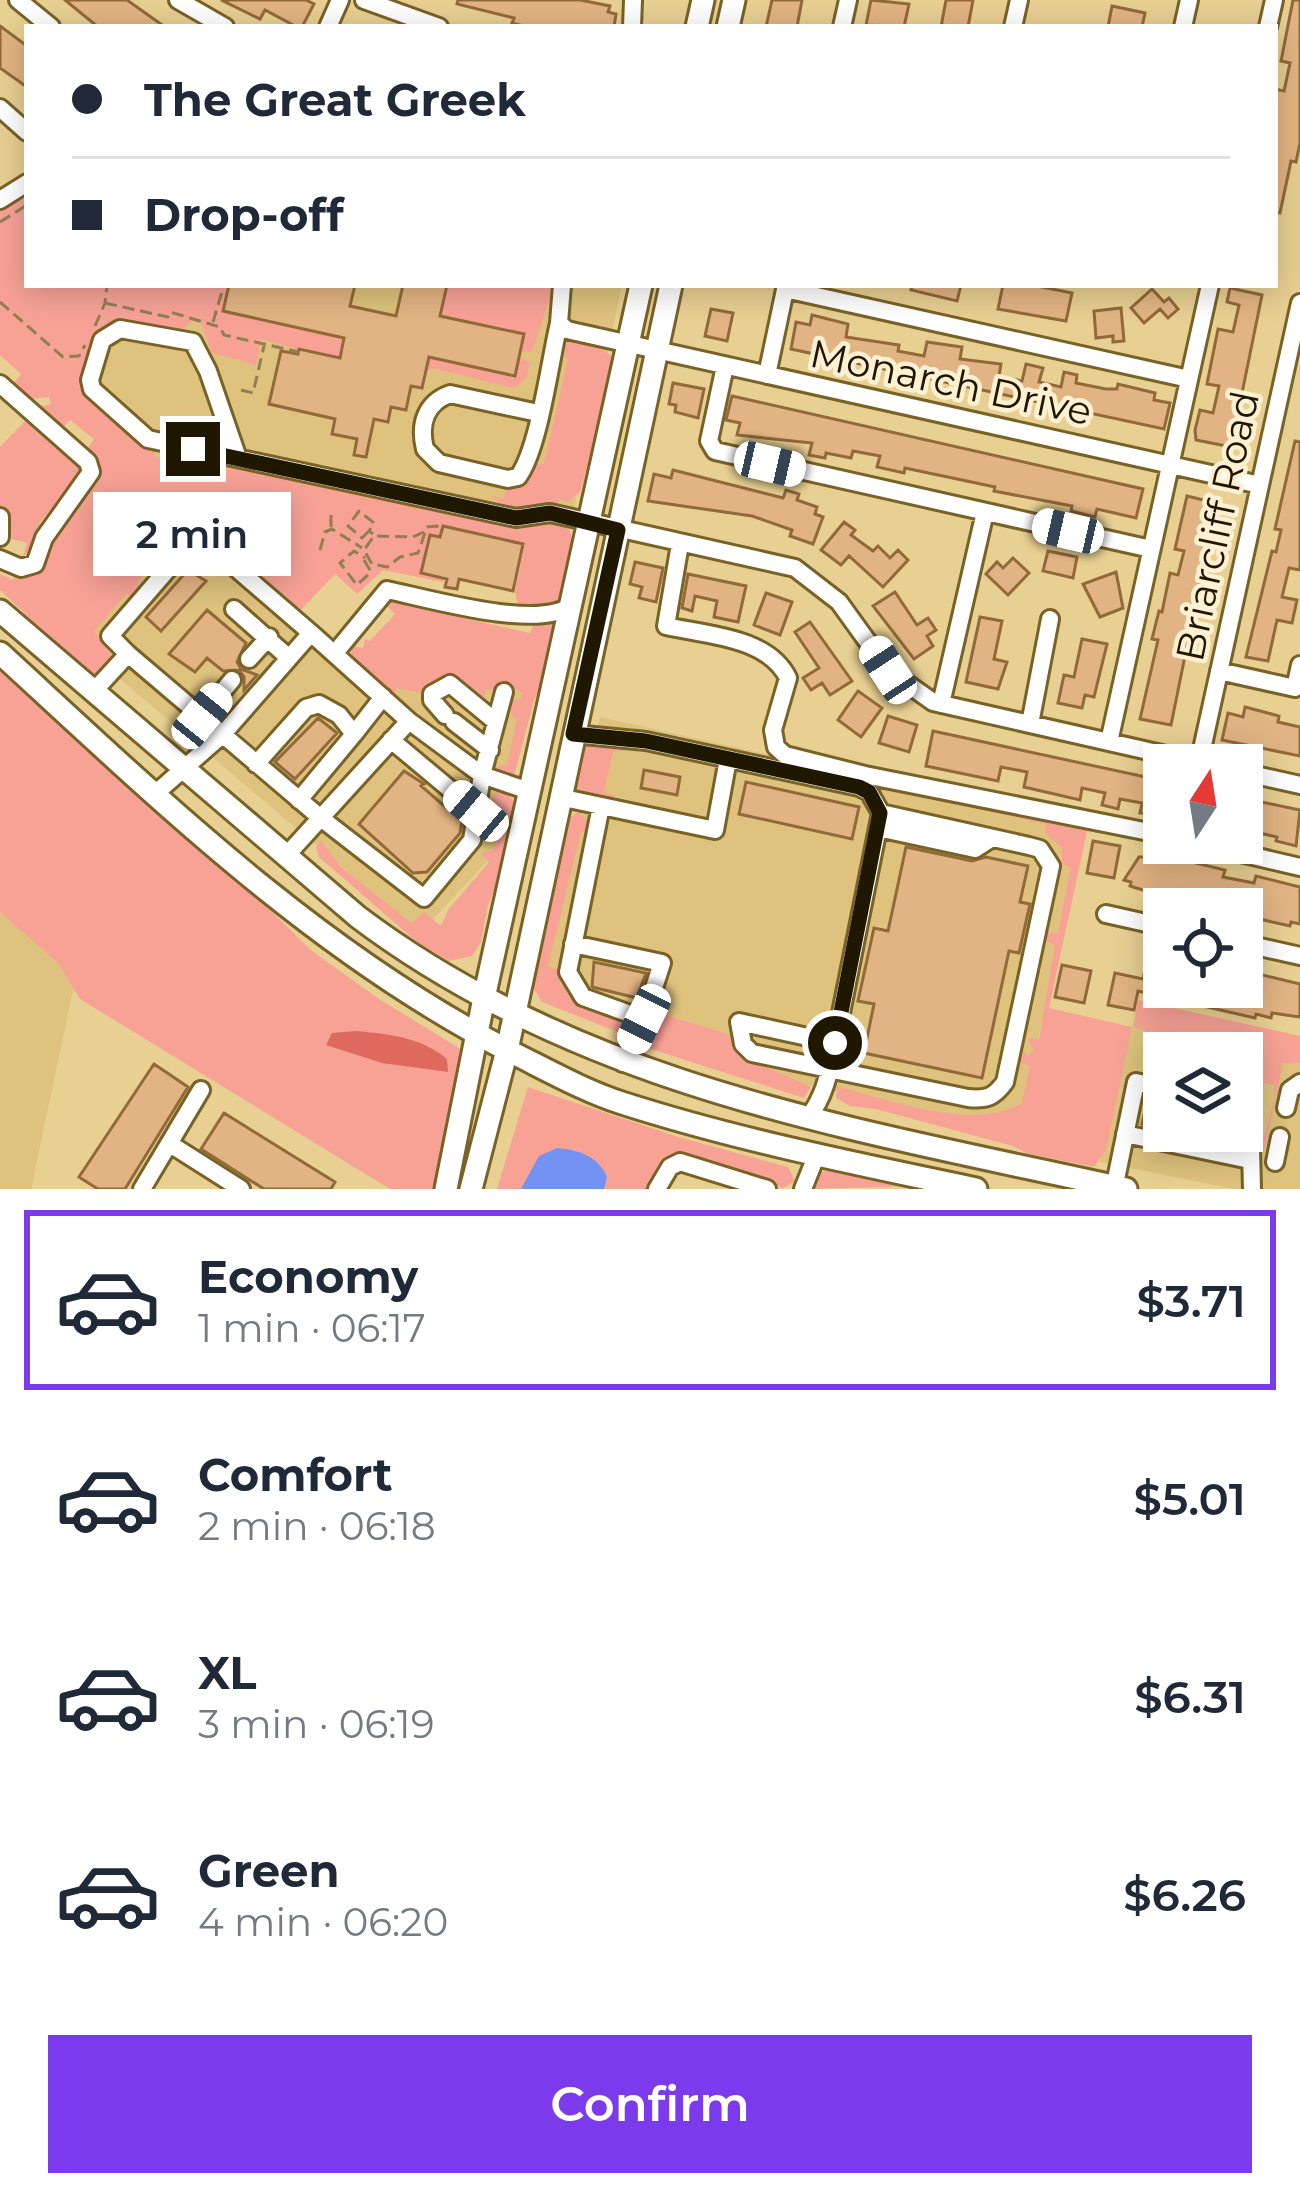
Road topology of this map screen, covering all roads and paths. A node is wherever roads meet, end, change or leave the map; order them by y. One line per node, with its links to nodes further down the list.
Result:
1 (18, 0): 4 (street)
2 (178, 0): 5 (street)
3 (364, 0): 6 (street)
4 (47, 24)
5 (220, 24)
6 (431, 24)
7 (0, 108): 8 (street)
8 (24, 129)
9 (107, 288): 18 (path)
10 (223, 288): 21 (path)
11 (562, 288): 20 (street)
12 (639, 288): 23 (main road)
13 (670, 288): 25 (main road)
14 (786, 288): 27 (street)
15 (790, 288): 28 (street)
16 (1209, 288): 28 (street)
17 (0, 302): 18 (path)
18 (105, 302): 21 (path)
19 (1300, 303): 34 (street, Briarcliff Road)
20 (559, 322): 23 (street, Monarch Drive); 31 (street)
21 (213, 324): 22 (path)
22 (264, 344): 24 (path); 30 (path)
23 (628, 344): 25 (street, Monarch Drive); 38 (main road)
24 (299, 352)
25 (657, 352): 26 (street, Monarch Drive); 41 (main road)
26 (724, 366): 27 (street, Monarch Drive); 35 (street)
27 (767, 375): 33 (street, Monarch Drive)
28 (1190, 380): 33 (street)
29 (0, 384): 52 (street)
30 (241, 390)
31 (538, 413): 31 (street)
32 (238, 458): 32 (street); 38 (street)
33 (1170, 465): 34 (street, Monarch Drive); 49 (street)
34 (1260, 485): 65 (street, Briarcliff Road)
35 (985, 512): 49 (street); 71 (street)
36 (331, 513): 39 (path)
37 (0, 517): 44 (street)
38 (588, 522): 41 (street); 53 (main road)
39 (332, 529): 48 (path); 50 (path)
40 (403, 530): 45 (path)
41 (618, 530): 46 (street); 77 (main road)
42 (424, 532): 43 (path); 45 (path); 47 (path)
43 (441, 534)
44 (0, 537)
45 (411, 537): 47 (path); 48 (path)
46 (680, 544): 71 (street); 98 (street)
47 (423, 548): 51 (path)
48 (363, 549): 51 (path)
49 (1151, 549): 80 (street)
50 (320, 550)
51 (365, 558): 51 (path)
52 (0, 559)
53 (569, 607): 60 (street); 90 (main road)
54 (234, 609): 58 (street)
55 (0, 611): 68 (main road)
56 (1050, 619): 75 (street)
57 (311, 633): 60 (street); 61 (street); 62 (street)
58 (269, 637): 62 (street); 63 (street)
59 (0, 653): 91 (main road)
60 (334, 653): 70 (street)
61 (128, 654): 68 (street); 72 (street)
62 (289, 658): 78 (street)
63 (249, 659)
64 (1300, 665): 67 (street)
65 (1219, 671): 67 (street); 81 (street, Briarcliff Road)
66 (232, 680): 72 (street)
67 (1298, 688)
68 (94, 692): 86 (main road)
69 (504, 692): 74 (street)
70 (383, 697): 73 (street); 76 (street)
71 (941, 704): 75 (street)
72 (202, 716): 78 (street)
73 (409, 721): 79 (street); 87 (street)
74 (496, 722): 82 (street); 82 (street)
75 (1030, 724): 80 (street)
76 (354, 734): 85 (street); 93 (street)
77 (573, 734): 84 (street); 92 (main road)
78 (221, 735): 85 (street); 86 (street)
79 (391, 740): 95 (street); 96 (street)
80 (1108, 742): 83 (street)
81 (1207, 744)
82 (490, 750): 87 (street)
83 (1143, 750)
84 (728, 759): 94 (street); 97 (street)
85 (256, 764): 93 (street)
86 (182, 768): 91 (street); 99 (main road)
87 (482, 775): 90 (street); 95 (street)
88 (1263, 777): 89 (street)
89 (1300, 785)
90 (529, 791): 92 (main road); 107 (main road)
91 (156, 793): 110 (main road)
92 (559, 797): 94 (street); 108 (main road)
93 (299, 800): 96 (street)
94 (602, 806): 104 (street)
95 (476, 811): 96 (street)
96 (322, 819): 99 (street)
97 (879, 820): 111 (street); 114 (street)
98 (1143, 831)
99 (285, 857): 107 (main road)
100 (1263, 858): 101 (street)
101 (1300, 867)
102 (1106, 914): 103 (street)
103 (1143, 922)
104 (573, 944): 109 (street); 109 (street)
105 (1263, 948): 106 (street)
106 (1300, 956)
107 (484, 998): 108 (main road); 110 (main road)
108 (513, 1015): 112 (main road); 113 (main road)
109 (644, 1019): 113 (street)
110 (476, 1037): 112 (main road); 132 (main road)
111 (835, 1043): 114 (street); 114 (street)
112 (507, 1050): 119 (main road); 133 (main road)
113 (623, 1063): 120 (main road)
114 (830, 1069): 120 (street)
115 (1300, 1083): 118 (street)
116 (1143, 1084): 121 (street)
117 (201, 1090): 123 (street)
118 (1286, 1108)
119 (680, 1118): 120 (main road); 126 (main road)
120 (808, 1118): 124 (main road)
121 (1126, 1134): 127 (street); 129 (street)
122 (1280, 1137): 128 (street)
123 (170, 1144): 130 (street); 131 (street)
124 (958, 1152): 126 (main road); 129 (main road)
125 (1250, 1152): 127 (street)
126 (817, 1154): 136 (street); 137 (main road)
127 (1250, 1160): 138 (street)
128 (1275, 1162)
129 (1118, 1188)
130 (142, 1189)
131 (241, 1189)
132 (446, 1189)
133 (471, 1189)
134 (657, 1189): 135 (street)
135 (767, 1189)
136 (803, 1189)
137 (976, 1189)
138 (1252, 1189)

